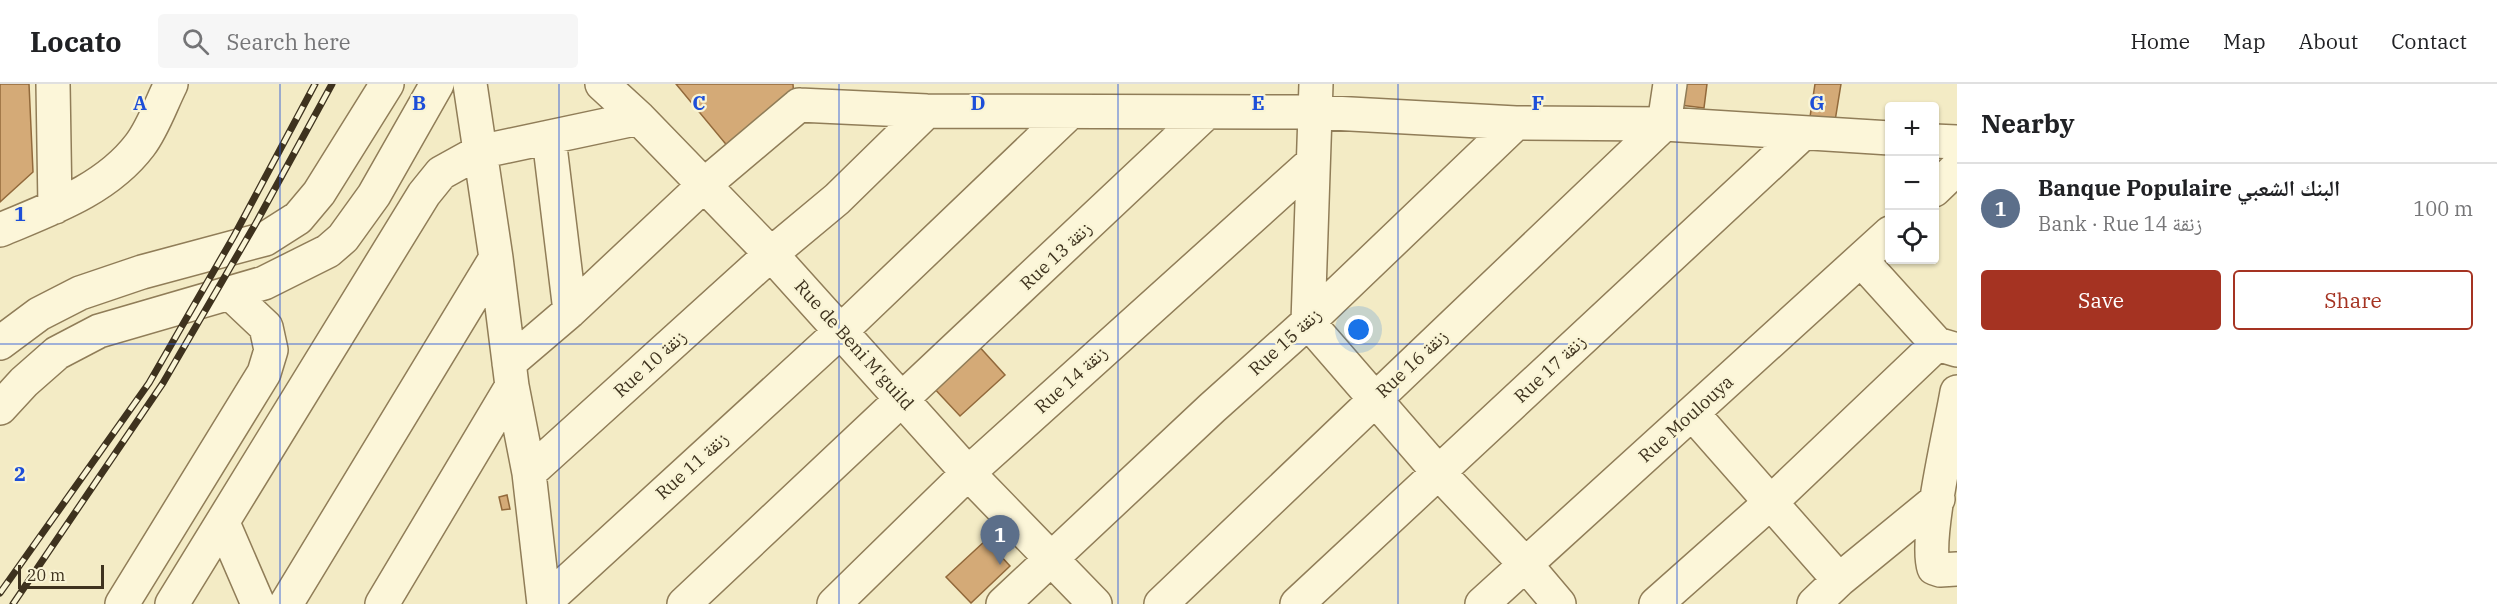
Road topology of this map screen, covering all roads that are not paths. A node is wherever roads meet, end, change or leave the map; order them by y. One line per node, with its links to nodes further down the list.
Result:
1 (53, 84): 26 (street)
2 (171, 84): 26 (street)
3 (387, 84): 36 (street)
4 (437, 84): 32 (street)
5 (470, 84): 21 (street)
6 (1670, 84): 15 (street)
7 (606, 86): 13 (street, Rue de Beni M'guild)
8 (798, 94): 10 (street); 24 (street)
9 (1315, 98): 12 (street); 14 (street); 22 (street)
10 (927, 111): 11 (street); 29 (street)
11 (1070, 112): 12 (street); 35 (street, Rue 11 زنقة)
12 (1207, 112): 40 (street, Rue 13 زنقة)
13 (639, 118): 17 (street); 24 (street, Rue de Beni M'guild)
14 (1516, 123): 15 (street); 34 (street, Rue 15 زنقة)
15 (1664, 124): 16 (street); 41 (street, Rue 16 زنقة)
16 (1802, 134): 18 (street); 46 (street, Rue 17 زنقة)
17 (549, 138): 21 (street); 33 (street)
18 (1885, 138)
19 (1939, 141): 20 (street)
20 (1957, 142)
21 (479, 152): 30 (street); 50 (street)
22 (1313, 162): 34 (street); 45 (street, Rue 14 زنقة)
23 (1957, 168): 25 (street)
24 (703, 186): 29 (street, Rue de Beni M'guild); 33 (street)
25 (1939, 186)
26 (55, 207): 27 (street)
27 (0, 230)
28 (1885, 238): 31 (street, Rue Moulouya)
29 (771, 254): 35 (street, Rue de Beni M'guild); 47 (street, Rue 10 زنقة)
30 (496, 258): 38 (street); 59 (street)
31 (1861, 260): 37 (street); 43 (street, Rue Moulouya)
32 (230, 293): 42 (street); 56 (street)
33 (570, 311): 38 (street)
34 (1308, 322): 41 (street); 51 (street, Rue 15 زنقة)
35 (841, 331): 40 (street, Rue de Beni M'guild); 55 (street, Rue 11 زنقة)
36 (0, 343)
37 (1947, 347): 49 (street)
38 (511, 374): 47 (street); 60 (street)
39 (1957, 392): 44 (street)
40 (903, 399): 45 (street, Rue de Beni M'guild); 61 (street, Rue 13 زنقة)
41 (1376, 399): 46 (street); 65 (street, Rue 16 زنقة)
42 (0, 408)
43 (1692, 413): 49 (street); 52 (street, Rue Moulouya)
44 (1951, 467): 48 (street)
45 (968, 472): 51 (street, Rue de Beni M'guild); 62 (street, Rue 14 زنقة)
46 (1439, 473): 52 (street); 66 (street, Rue 17 زنقة)
47 (528, 474): 55 (street)
48 (1938, 499): 53 (street); 54 (street)
49 (1771, 502): 54 (street); 69 (street)
50 (223, 523): 57 (street); 58 (street)
51 (1051, 556): 63 (street); 64 (street, Rue de Beni M'guild)
52 (1526, 565): 67 (street, Rue Moulouya); 68 (street)
53 (1957, 569)
54 (1839, 580): 70 (street)
55 (544, 603)
56 (122, 604)
57 (172, 604)
58 (258, 604)
59 (286, 604)
60 (382, 604)
61 (684, 604)
62 (834, 604)
63 (1003, 604)
64 (1095, 604)
65 (1161, 604)
66 (1297, 604)
67 (1482, 604)
68 (1559, 604)
69 (1656, 604)
70 (1814, 604)

